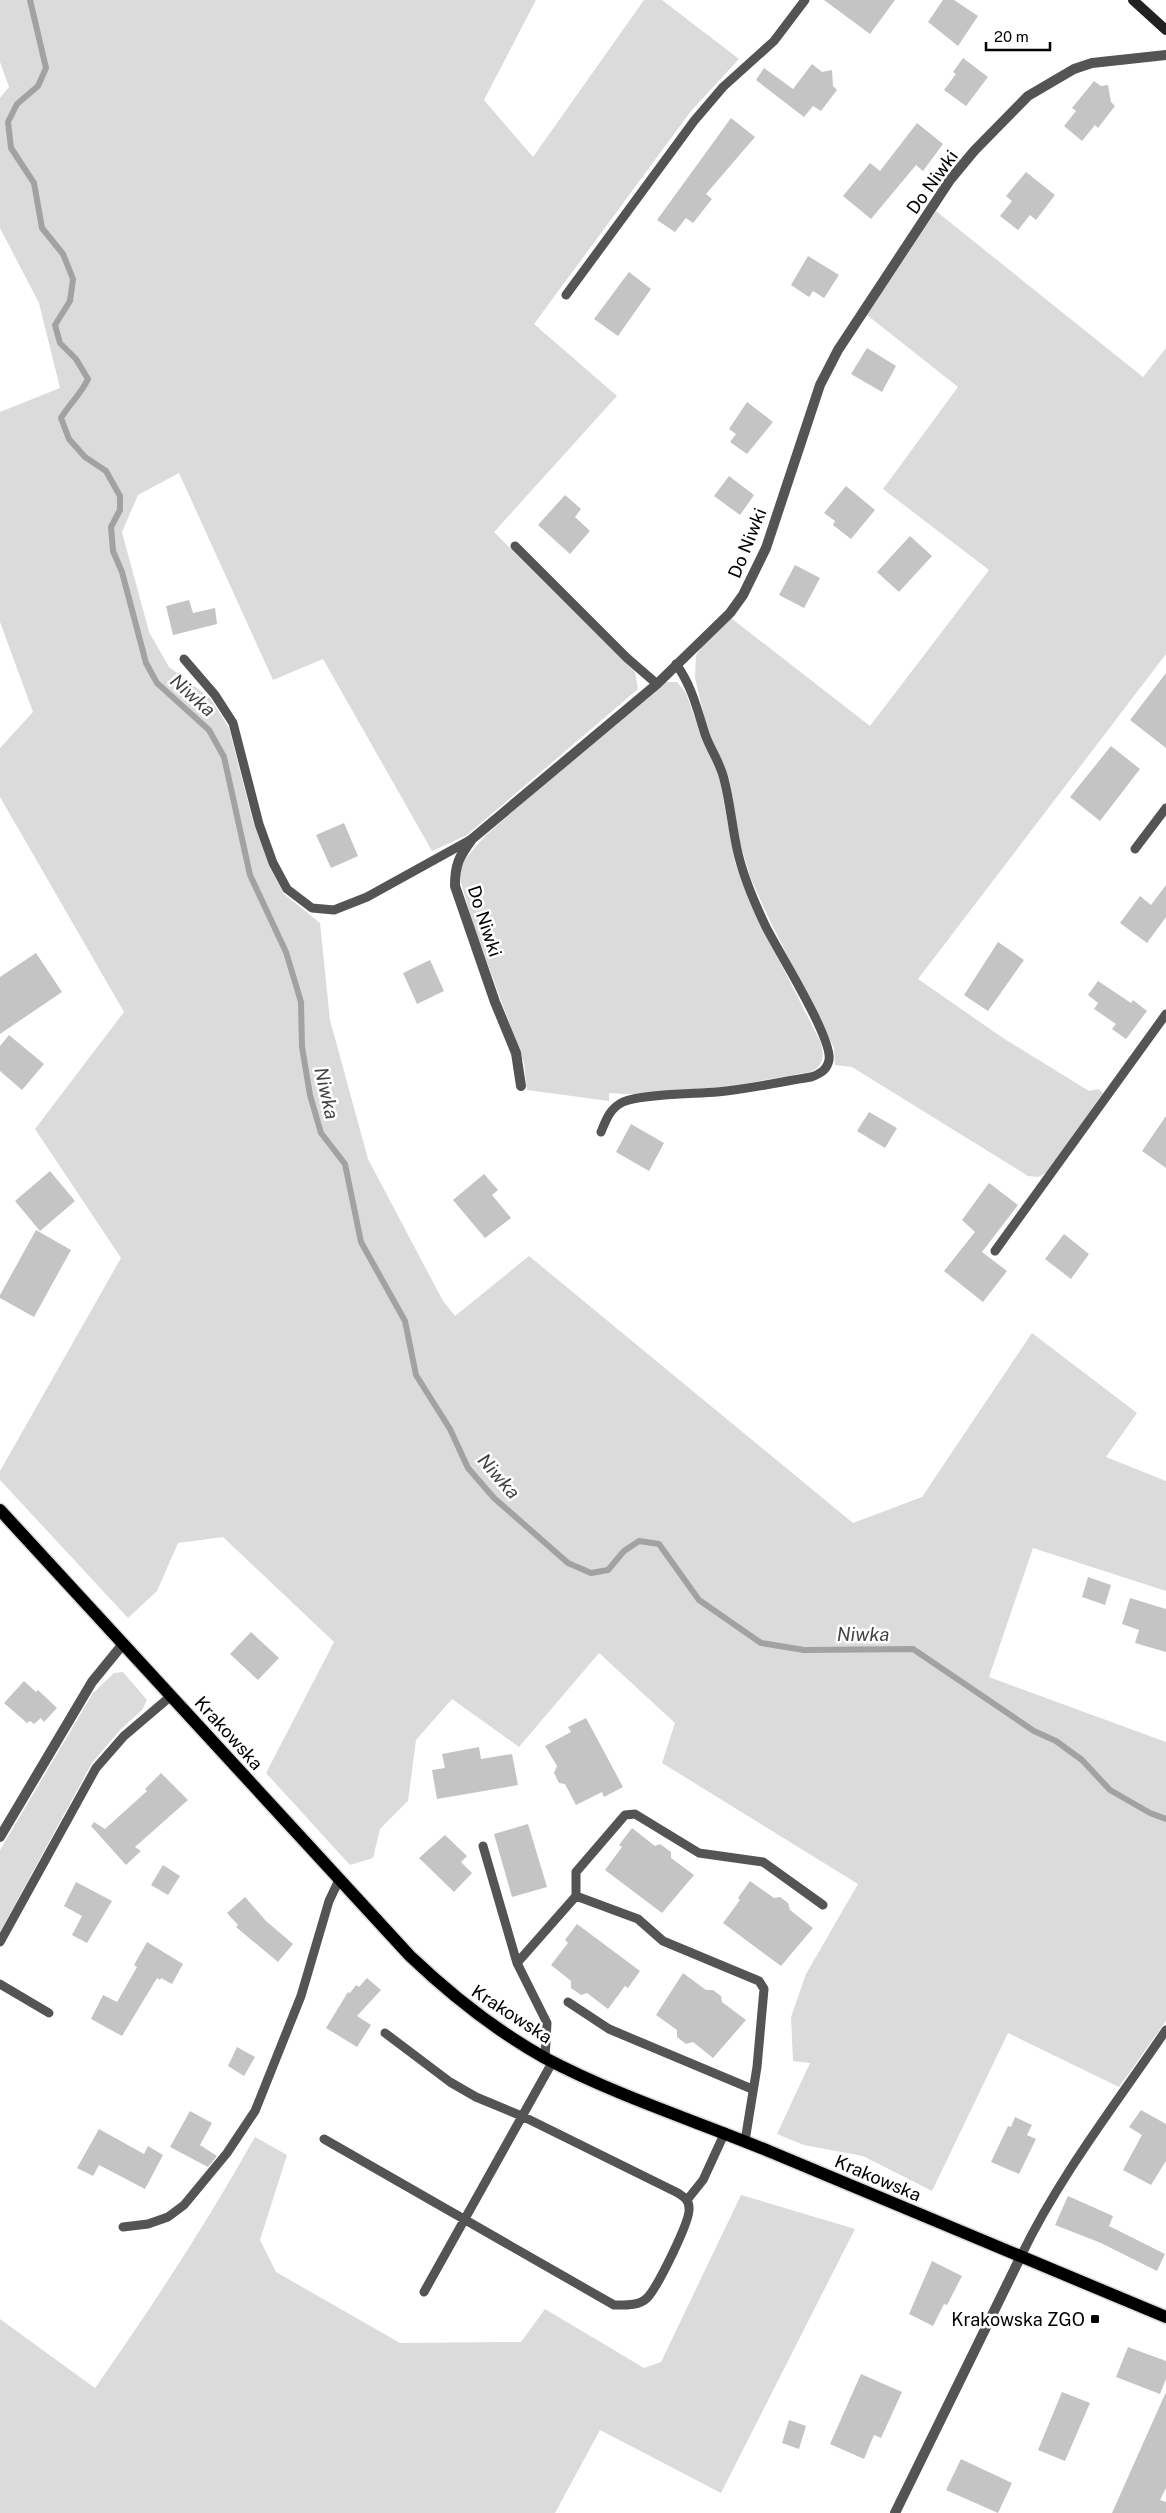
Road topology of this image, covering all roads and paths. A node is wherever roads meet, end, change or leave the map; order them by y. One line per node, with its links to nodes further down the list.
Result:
1 (805, 0): 5 (lane)
2 (1134, 0): 3 (street)
3 (1166, 30)
4 (1166, 55): 8 (street, Do Niwki)
5 (566, 295)
6 (515, 546): 9 (lane)
7 (184, 659): 11 (lane)
8 (676, 664): 9 (street, Do Niwki); 15 (lane)
9 (657, 684): 11 (street, Do Niwki)
10 (1166, 808): 12 (lane)
11 (472, 839): 14 (street, Do Niwki)
12 (1135, 849)
13 (1166, 1014): 16 (lane)
14 (521, 1086)
15 (601, 1132)
16 (995, 1252)
17 (0, 1510): 18 (main road, Krakowska)
18 (124, 1644): 19 (main road, Krakowska); 20 (street)
19 (171, 1696): 22 (main road, Krakowska); 25 (lane)
20 (0, 1837)
21 (483, 1846): 26 (lane)
22 (339, 1880): 32 (main road, Krakowska); 40 (lane)
23 (576, 1896): 24 (lane); 26 (lane); 33 (lane)
24 (823, 1905)
25 (0, 1942)
26 (516, 1963): 32 (lane)
27 (0, 1984): 29 (lane)
28 (568, 2002): 33 (lane)
29 (49, 2014)
30 (1166, 2030): 41 (lane)
31 (385, 2033): 34 (lane)
32 (549, 2060): 34 (lane); 35 (main road, Krakowska)
33 (752, 2089): 37 (lane)
34 (524, 2116): 38 (lane); 39 (lane)
35 (725, 2132): 37 (main road, Krakowska); 38 (lane)
36 (324, 2139): 39 (lane)
37 (745, 2141): 41 (main road, Krakowska)
38 (687, 2200): 39 (lane)
39 (465, 2220): 42 (lane)
40 (123, 2227)
41 (1021, 2256): 43 (main road, Krakowska); 44 (street)
42 (424, 2292)
43 (1166, 2317)
44 (895, 2513)

